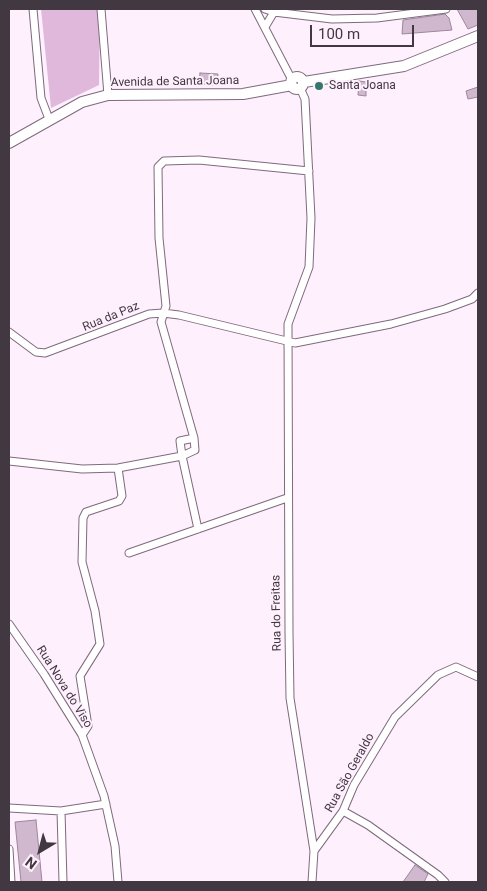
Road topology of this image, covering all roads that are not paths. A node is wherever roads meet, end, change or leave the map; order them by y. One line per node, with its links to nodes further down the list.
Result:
1 (33, 9): 11 (street)
2 (101, 9): 10 (street)
3 (254, 9): 7 (street, Rua do Freitas)
4 (265, 9): 6 (street)
5 (446, 9): 6 (street)
6 (274, 12): 7 (street)
7 (264, 27): 9 (street, Rua do Freitas)
8 (478, 36): 9 (street, Avenida de Santa Joana)
9 (297, 84): 10 (street, Avenida de Santa Joana); 13 (street, Rua do Freitas)
10 (108, 95): 11 (street, Avenida de Santa Joana)
11 (49, 119): 12 (street, Avenida de Santa Joana)
12 (9, 142)
13 (309, 171): 15 (street); 17 (street, Rua do Freitas)
14 (478, 293): 17 (street, Rua da Paz)
15 (163, 313): 16 (street, Rua da Paz); 17 (street, Rua da Paz); 18 (street)
16 (9, 332)
17 (287, 341): 22 (street, Rua do Freitas)
18 (194, 438): 19 (street); 19 (street)
19 (182, 456): 21 (street); 23 (street)
20 (9, 461): 21 (street)
21 (118, 468): 27 (street)
22 (287, 498): 23 (street); 33 (street, Rua do Freitas)
23 (198, 529): 24 (street)
24 (129, 554)
25 (9, 624): 27 (street, Rua Nova do Viso)
26 (478, 678): 31 (street, Rua São Geraldo)
27 (82, 736): 28 (street, Rua Nova do Viso)
28 (106, 804): 30 (street); 36 (street, Rua Nova do Viso)
29 (9, 808): 30 (street)
30 (61, 811): 35 (street)
31 (343, 812): 33 (street, Rua São Geraldo); 38 (street)
32 (9, 849): 34 (street)
33 (314, 851): 37 (street, Rua do Freitas)
34 (11, 882)
35 (63, 882)
36 (118, 882)
37 (312, 882)
38 (445, 882)

